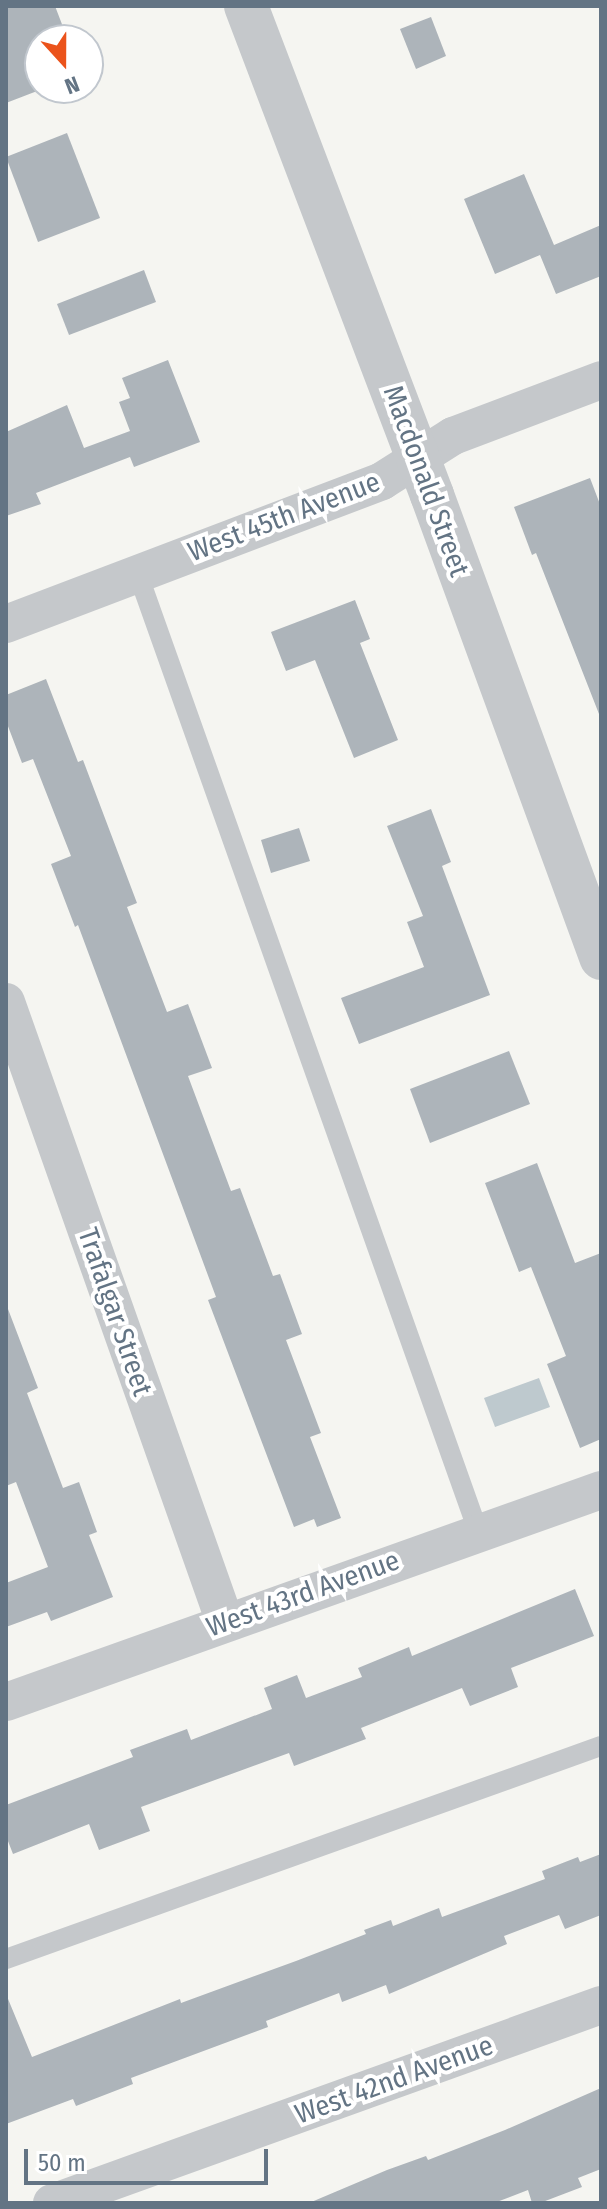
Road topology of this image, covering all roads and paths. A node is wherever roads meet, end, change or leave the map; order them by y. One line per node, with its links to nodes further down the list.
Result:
1 (246, 6): 3 (street, Macdonald Street)
2 (601, 380): 3 (street, West 45th Avenue)
3 (418, 458): 4 (street, West 45th Avenue); 6 (street, Macdonald Street)
4 (138, 574): 5 (street, West 45th Avenue); 10 (lane)
5 (6, 624)
6 (592, 908): 7 (street, Macdonald Street)
7 (601, 958)
8 (6, 1002): 11 (street, Trafalgar Street)
9 (601, 1490): 10 (street, West 43rd Avenue)
10 (478, 1531): 11 (street, West 43rd Avenue)
11 (225, 1622): 12 (street, West 43rd Avenue)
12 (6, 1702)
13 (601, 1746): 14 (lane)
14 (6, 1959)
15 (601, 2005): 16 (street, West 42nd Avenue)
16 (52, 2203)

